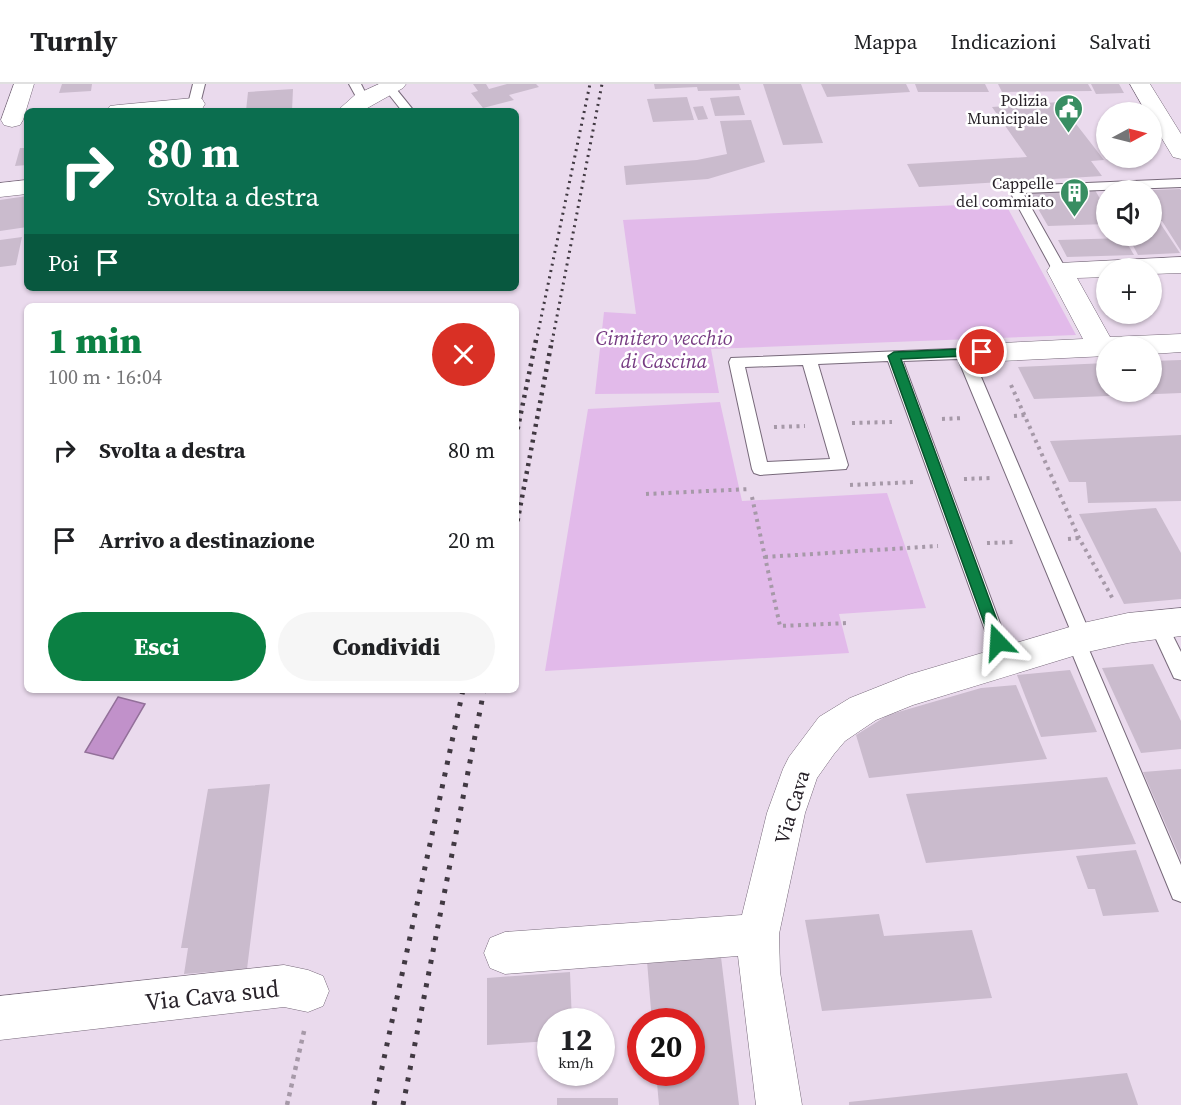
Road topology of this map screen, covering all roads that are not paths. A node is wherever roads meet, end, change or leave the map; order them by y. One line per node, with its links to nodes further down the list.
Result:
1 (24, 84): 8 (street)
2 (1140, 84): 9 (street)
3 (392, 85): 5 (street); 7 (lane)
4 (197, 94): 6 (street)
5 (356, 98)
6 (132, 108)
7 (406, 108)
8 (13, 120)
9 (1181, 152)
10 (1181, 183): 16 (lane)
11 (24, 187): 12 (street)
12 (0, 190)
13 (1181, 266): 14 (street)
14 (1162, 267)
15 (1096, 269): 16 (street)
16 (1060, 271): 17 (street)
17 (1096, 337)
18 (1181, 343): 19 (street)
19 (1162, 344)
20 (1096, 346): 22 (street)
21 (963, 352): 22 (lane); 23 (lane); 26 (lane)
22 (1001, 352)
23 (894, 356): 24 (lane); 27 (lane)
24 (809, 359): 24 (lane)
25 (1156, 625): 26 (street, Via Cava); 28 (lane)
26 (1080, 639): 27 (street, Via Cava); 29 (lane)
27 (1005, 661): 30 (street, Via Cava)
28 (1181, 672)
29 (1181, 891)
30 (758, 934): 31 (street); 34 (street, Via Cava)
31 (505, 953)
32 (308, 991): 33 (street, Via Cava sud)
33 (0, 1018)
34 (779, 1105)

